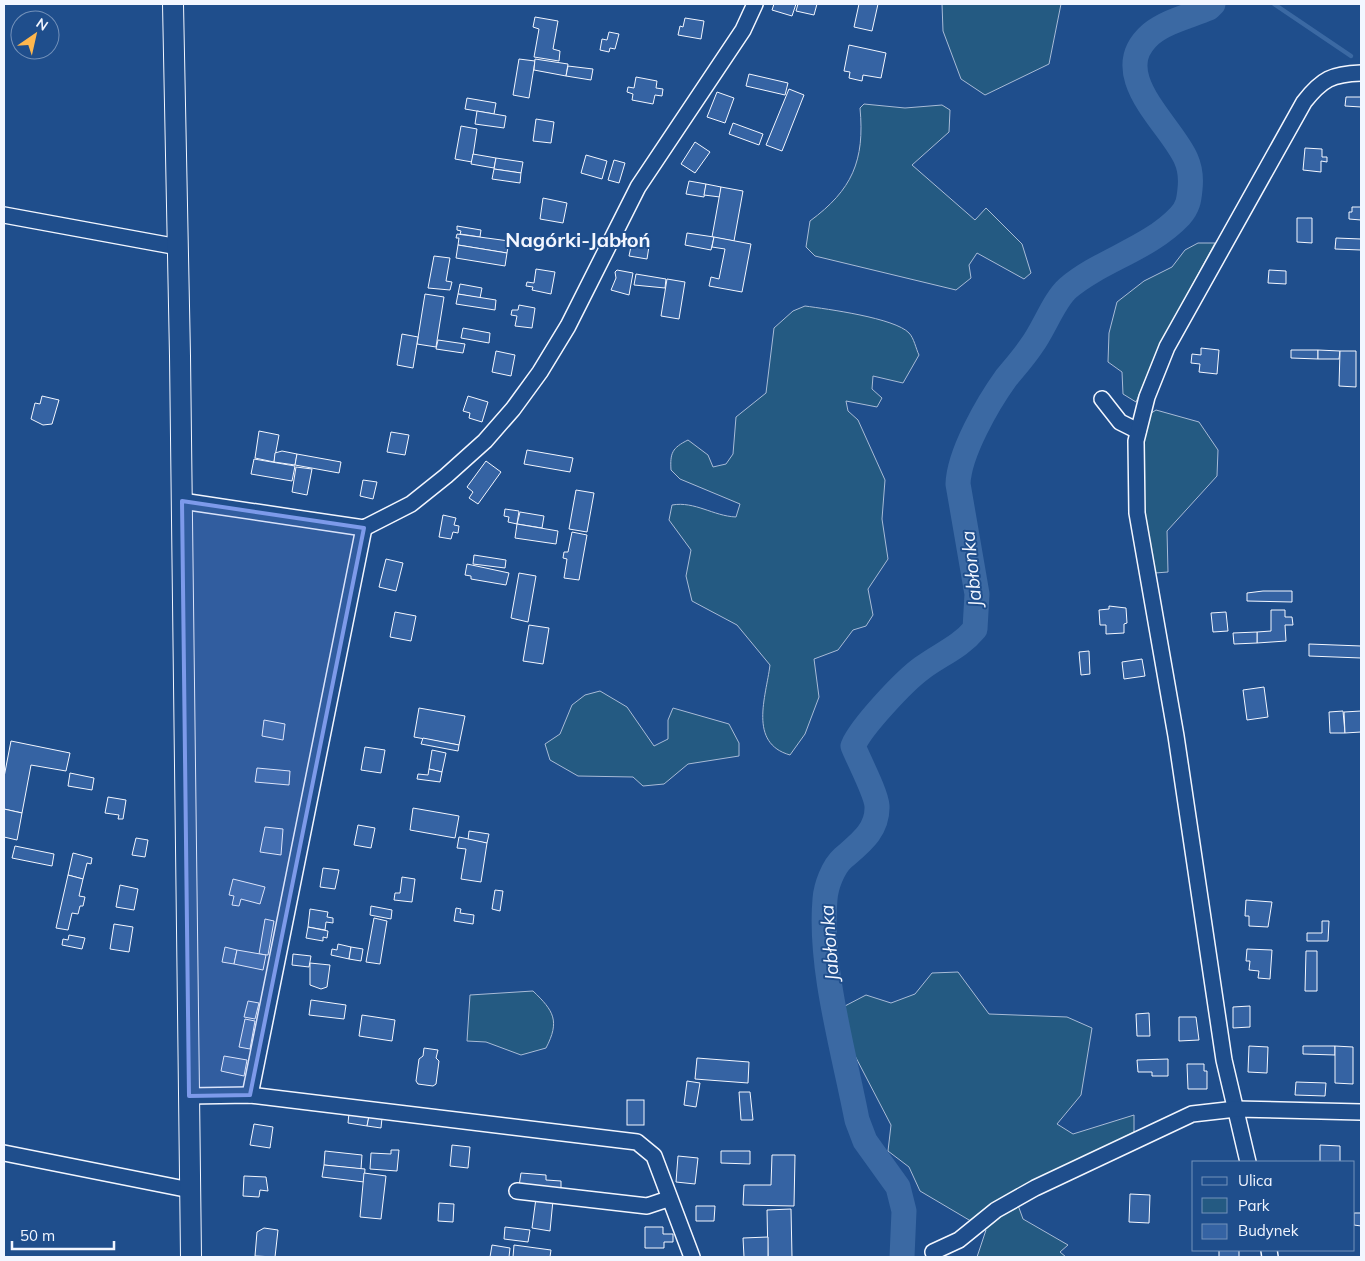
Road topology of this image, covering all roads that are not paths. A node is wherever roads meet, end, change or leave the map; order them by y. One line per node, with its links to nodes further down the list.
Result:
1 (173, 4): 5 (main road)
2 (755, 4): 9 (street)
3 (1361, 73): 7 (street)
4 (4, 214): 5 (street)
5 (178, 247): 8 (main road)
6 (1102, 399): 7 (street)
7 (1138, 430): 12 (street)
8 (182, 501): 9 (street); 11 (main road)
9 (364, 528): 10 (street)
10 (250, 1095): 11 (street); 18 (street)
11 (189, 1096): 16 (main road)
12 (1236, 1110): 13 (street); 15 (street); 19 (street)
13 (1361, 1112)
14 (4, 1153): 16 (street)
15 (1248, 1161)
16 (190, 1190): 20 (main road)
17 (517, 1191): 18 (street)
18 (668, 1199): 21 (street)
19 (933, 1252)
20 (191, 1257)
21 (692, 1257)

